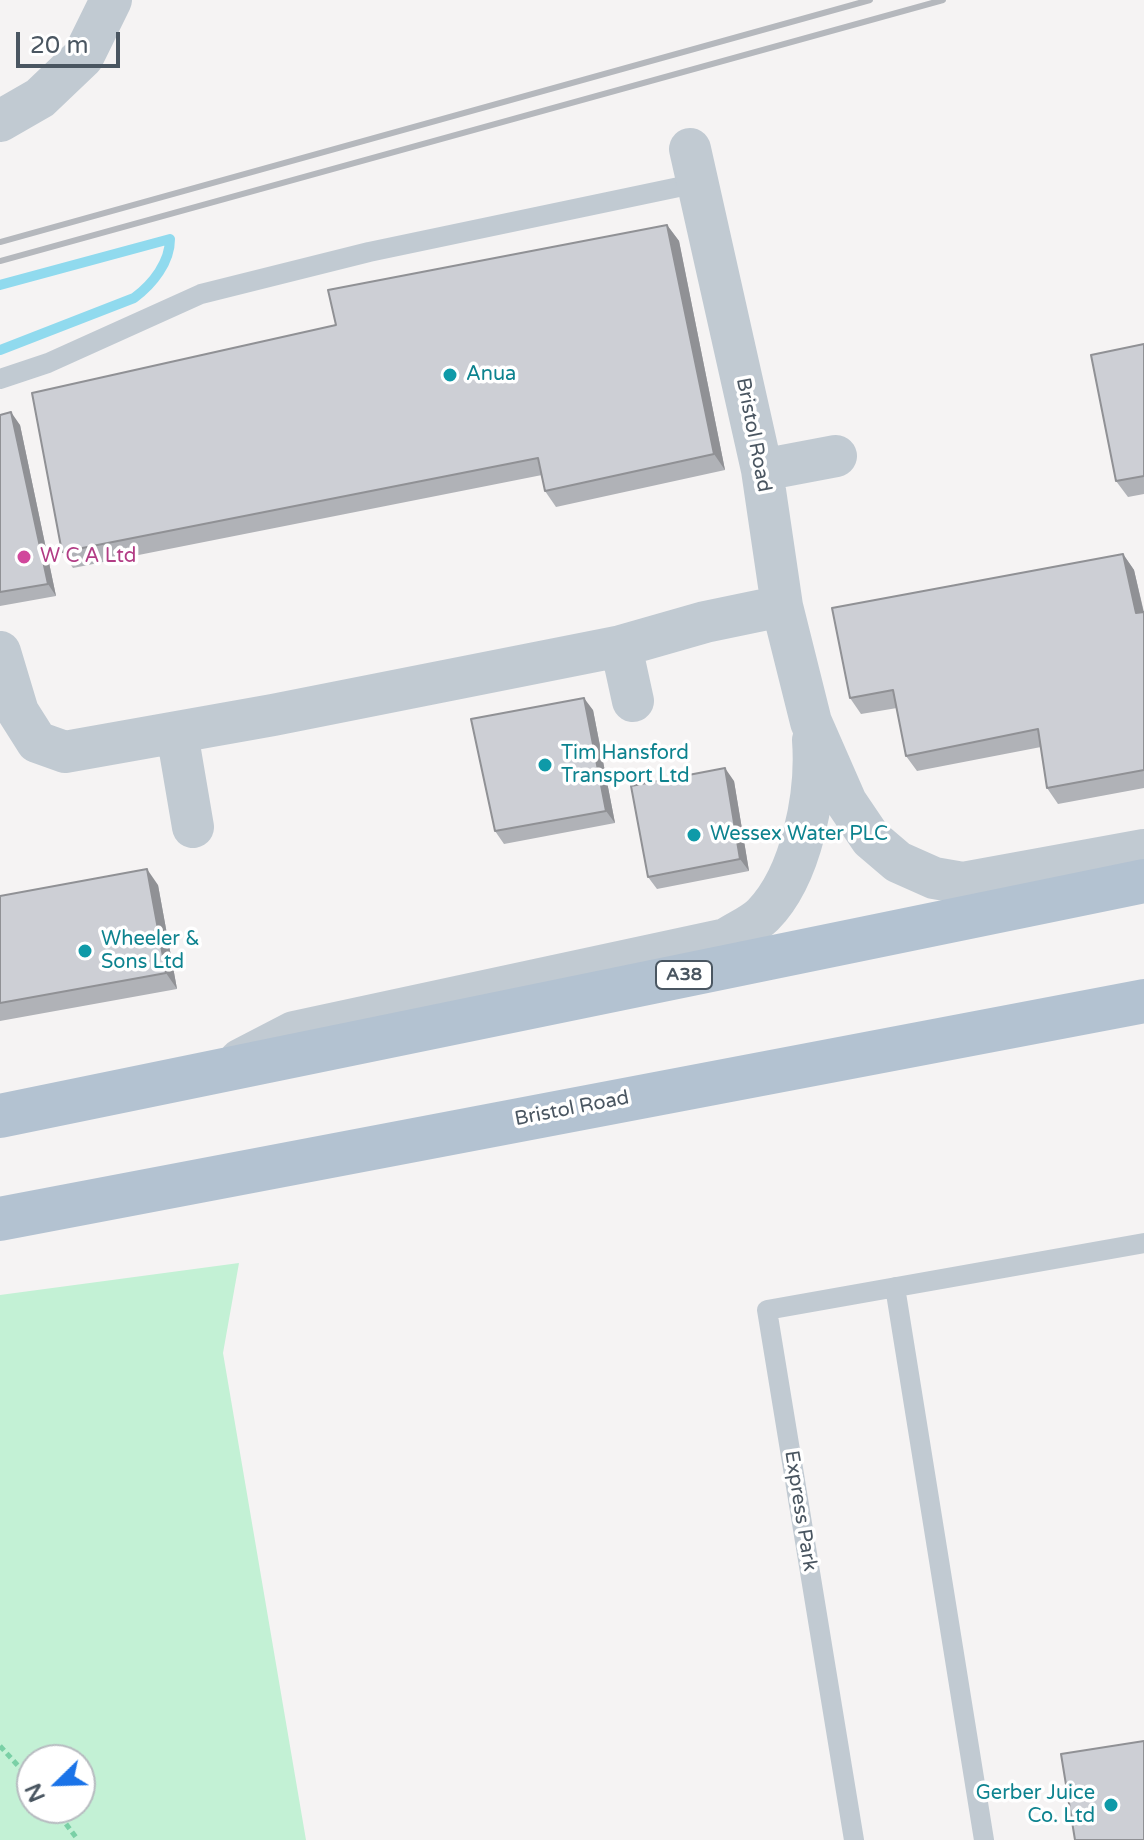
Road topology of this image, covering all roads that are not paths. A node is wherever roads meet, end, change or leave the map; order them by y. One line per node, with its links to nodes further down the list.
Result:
1 (111, 0): 2 (street)
2 (0, 121)
3 (694, 166): 4 (lane); 6 (street, Bristol Road)
4 (0, 379)
5 (836, 456): 6 (street)
6 (762, 470): 7 (street, Bristol Road)
7 (782, 606): 8 (street); 11 (street, Bristol Road)
8 (621, 646): 10 (street); 12 (street)
9 (0, 652): 12 (street)
10 (633, 701)
11 (811, 722): 14 (street, Bristol Road); 17 (street, Bristol Road)
12 (177, 733): 13 (street)
13 (193, 827)
14 (1144, 850)
15 (1144, 881): 17 (main road, Bristol Road / A38)
16 (1144, 1001): 19 (main road, Bristol Road)
17 (225, 1068): 18 (main road, Bristol Road / A38)
18 (0, 1116)
19 (0, 1219)
20 (1144, 1243): 21 (lane, Express Park)
21 (895, 1287): 22 (lane, Express Park); 23 (lane)
22 (854, 1840)
23 (984, 1840)

